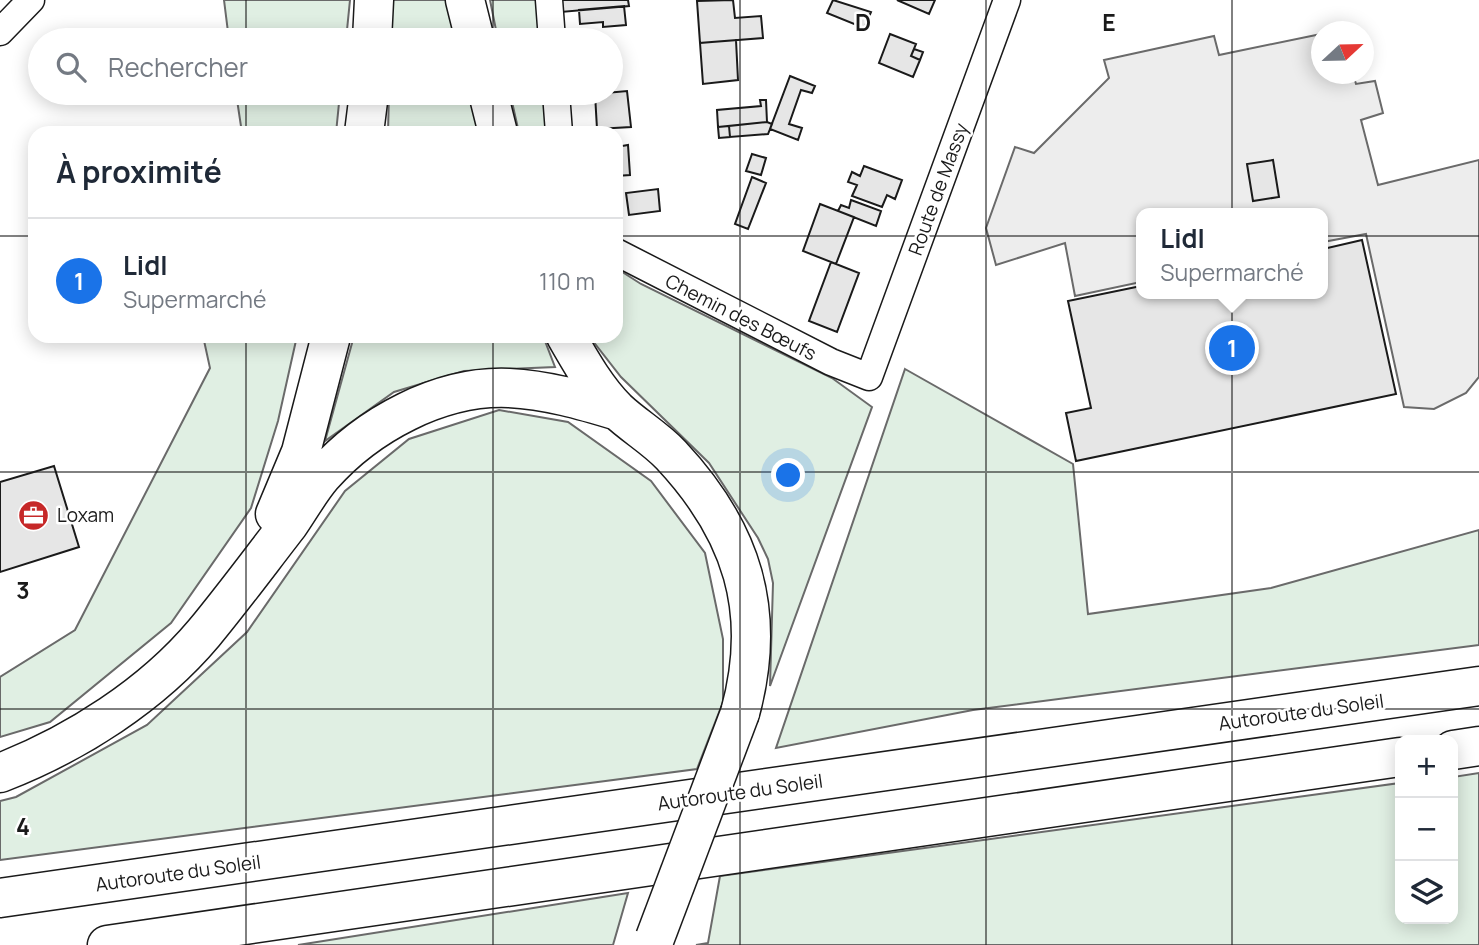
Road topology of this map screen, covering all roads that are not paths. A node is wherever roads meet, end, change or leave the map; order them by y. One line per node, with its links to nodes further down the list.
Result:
1 (32, 0): 9 (street)
2 (374, 0): 6 (highway)
3 (465, 0): 7 (highway)
4 (550, 0): 8 (street)
5 (1007, 0): 19 (street, Route de Massy)
6 (373, 28)
7 (472, 28)
8 (551, 28)
9 (0, 32)
10 (368, 105): 13 (highway)
11 (491, 105): 14 (highway)
12 (557, 105): 15 (street)
13 (365, 126)
14 (496, 126)
15 (558, 126)
16 (623, 256): 19 (street, Chemin des Bœufs)
17 (329, 343): 21 (highway)
18 (570, 343): 20 (highway)
19 (869, 377)
20 (618, 411): 21 (highway); 28 (highway, bridge)
21 (242, 583): 26 (highway)
22 (1479, 686): 27 (highway, Autoroute du Soleil)
23 (1479, 746): 24 (highway)
24 (1458, 749)
25 (1395, 758): 29 (highway)
26 (0, 773)
27 (0, 898)
28 (654, 942)
29 (107, 945)

